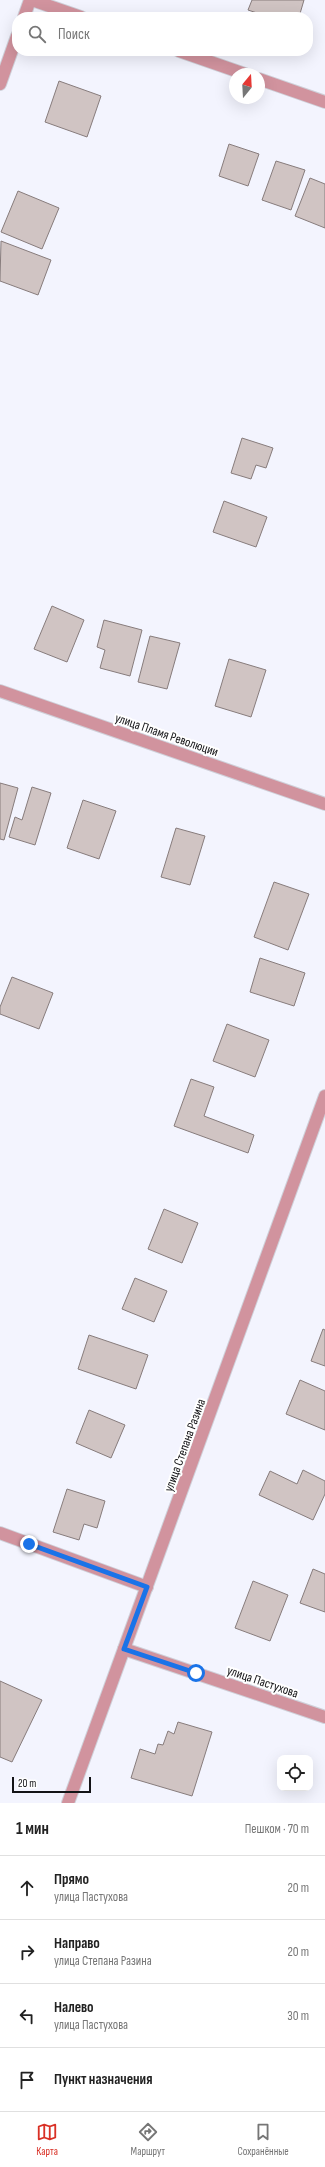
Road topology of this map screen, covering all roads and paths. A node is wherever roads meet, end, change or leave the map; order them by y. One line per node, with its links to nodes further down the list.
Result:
1 (31, 0): 2 (street); 3 (street)
2 (26, 12)
3 (66, 12)
4 (12, 50): 8 (street)
5 (193, 56): 6 (street)
6 (229, 68)
7 (265, 81): 9 (street)
8 (0, 84)
9 (325, 102)
10 (0, 691): 11 (street, улица Пламя Революции)
11 (325, 804)
12 (325, 1096): 14 (street, улица Степана Разина)
13 (0, 1533): 14 (street)
14 (147, 1587): 15 (street, улица Степана Разина)
15 (124, 1649): 16 (street, улица Пастухова); 17 (street, улица Степана Разина)
16 (325, 1717)
17 (68, 1803)

